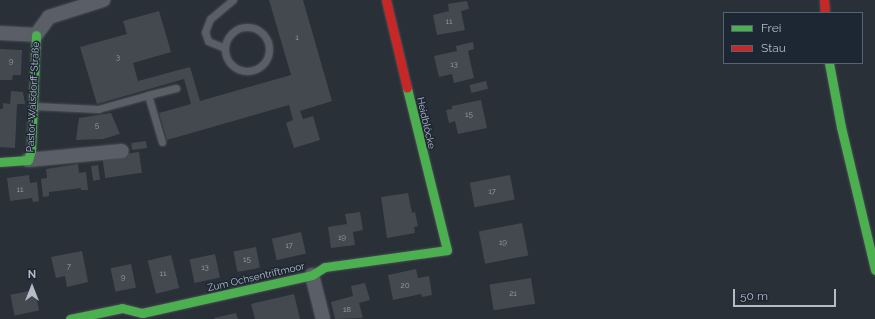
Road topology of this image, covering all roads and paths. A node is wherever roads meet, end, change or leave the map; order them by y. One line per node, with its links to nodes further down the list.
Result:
1 (103, 0): 7 (street)
2 (233, 0): 8 (lane)
3 (386, 0): 17 (street, Heidblöcke)
4 (824, 0): 5 (street)
5 (825, 12)
6 (0, 33): 7 (street)
7 (36, 35): 12 (street, Pastor-Walsdorff-Straße)
8 (225, 48): 8 (lane)
9 (829, 64): 18 (street)
10 (176, 88): 11 (lane)
11 (148, 95): 12 (lane); 13 (lane)
12 (34, 106): 15 (street, Pastor-Walsdorff-Straße)
13 (162, 142)
14 (122, 151): 15 (street, Pastor-Walsdorff-Straße)
15 (28, 160): 16 (street, Pastor-Walsdorff-Straße)
16 (0, 162)
17 (447, 250): 19 (street, Zum Ochsentriftmoor)
18 (875, 270)
19 (312, 275): 20 (street, Zum Ochsentriftmoor); 21 (street)
20 (70, 319)
21 (322, 319)

